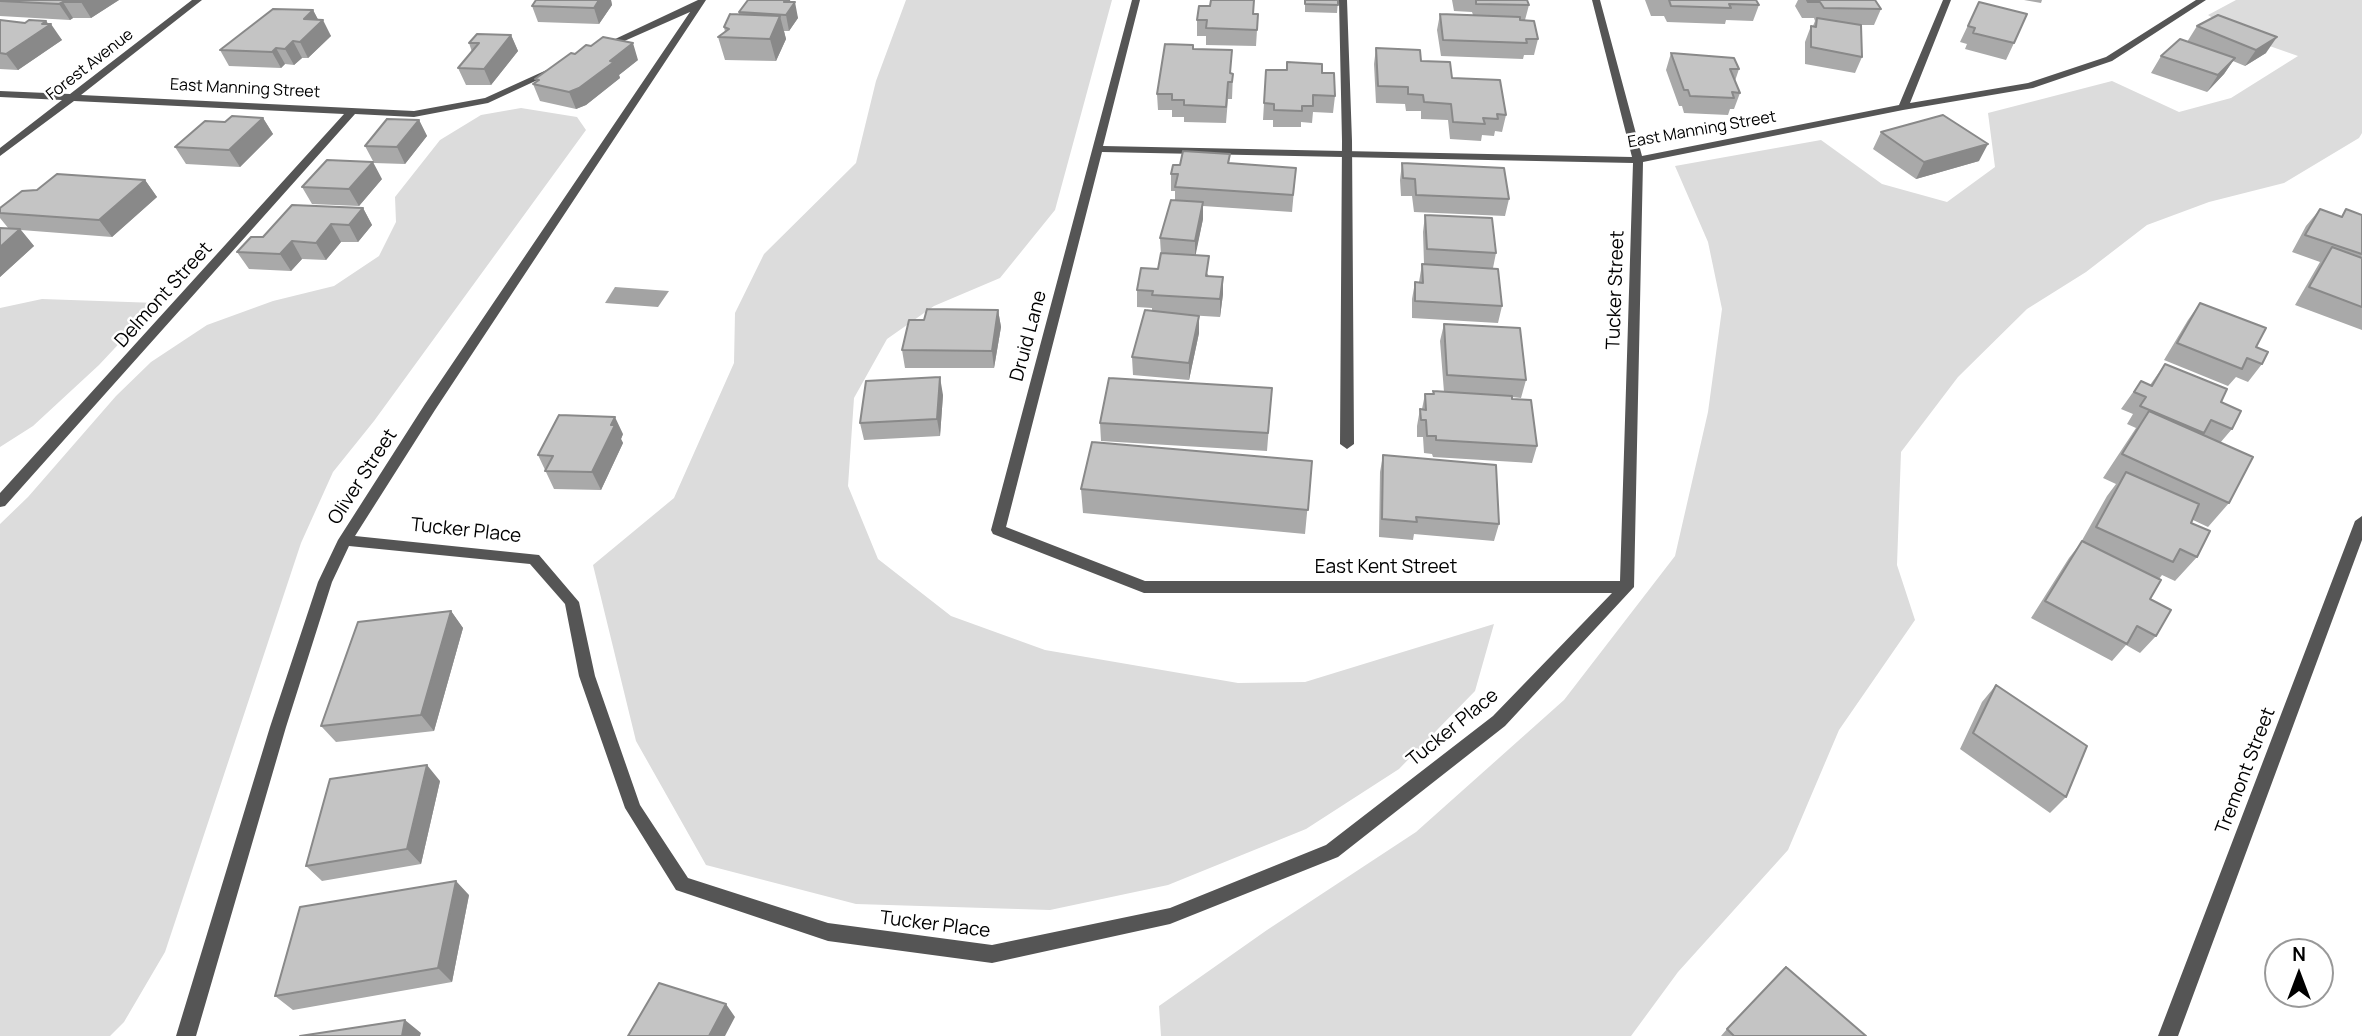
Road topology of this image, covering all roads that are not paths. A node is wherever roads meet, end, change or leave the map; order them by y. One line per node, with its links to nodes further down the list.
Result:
1 (198, 0): 11 (street, Forest Avenue)
2 (1136, 0): 14 (street, Druid Lane)
3 (1343, 0): 16 (street)
4 (1596, 0): 17 (street, Tucker Street)
5 (1947, 0): 12 (street)
6 (2202, 0): 12 (street, East Manning Street)
7 (700, 2): 8 (street); 21 (street, Oliver Street)
8 (587, 55)
9 (562, 66): 13 (street, East Manning Street)
10 (0, 94): 11 (street, East Manning Street)
11 (75, 97): 13 (street, East Manning Street); 15 (street, Forest Avenue)
12 (1903, 107): 17 (street, East Manning Street)
13 (354, 110): 19 (street, Delmont Street)
14 (1098, 149): 16 (street, East Manning Street); 22 (street, Druid Lane)
15 (0, 153)
16 (1346, 154): 17 (street, East Manning Street); 18 (street)
17 (1638, 160): 23 (street, Tucker Street)
18 (1347, 444)
19 (0, 502)
20 (2362, 521): 25 (street, Tremont Street)
21 (345, 540): 23 (street, Tucker Place); 24 (street, Oliver Street)
22 (1144, 587): 23 (street, East Kent Street)
23 (1627, 587)
24 (186, 1036)
25 (2168, 1036)

